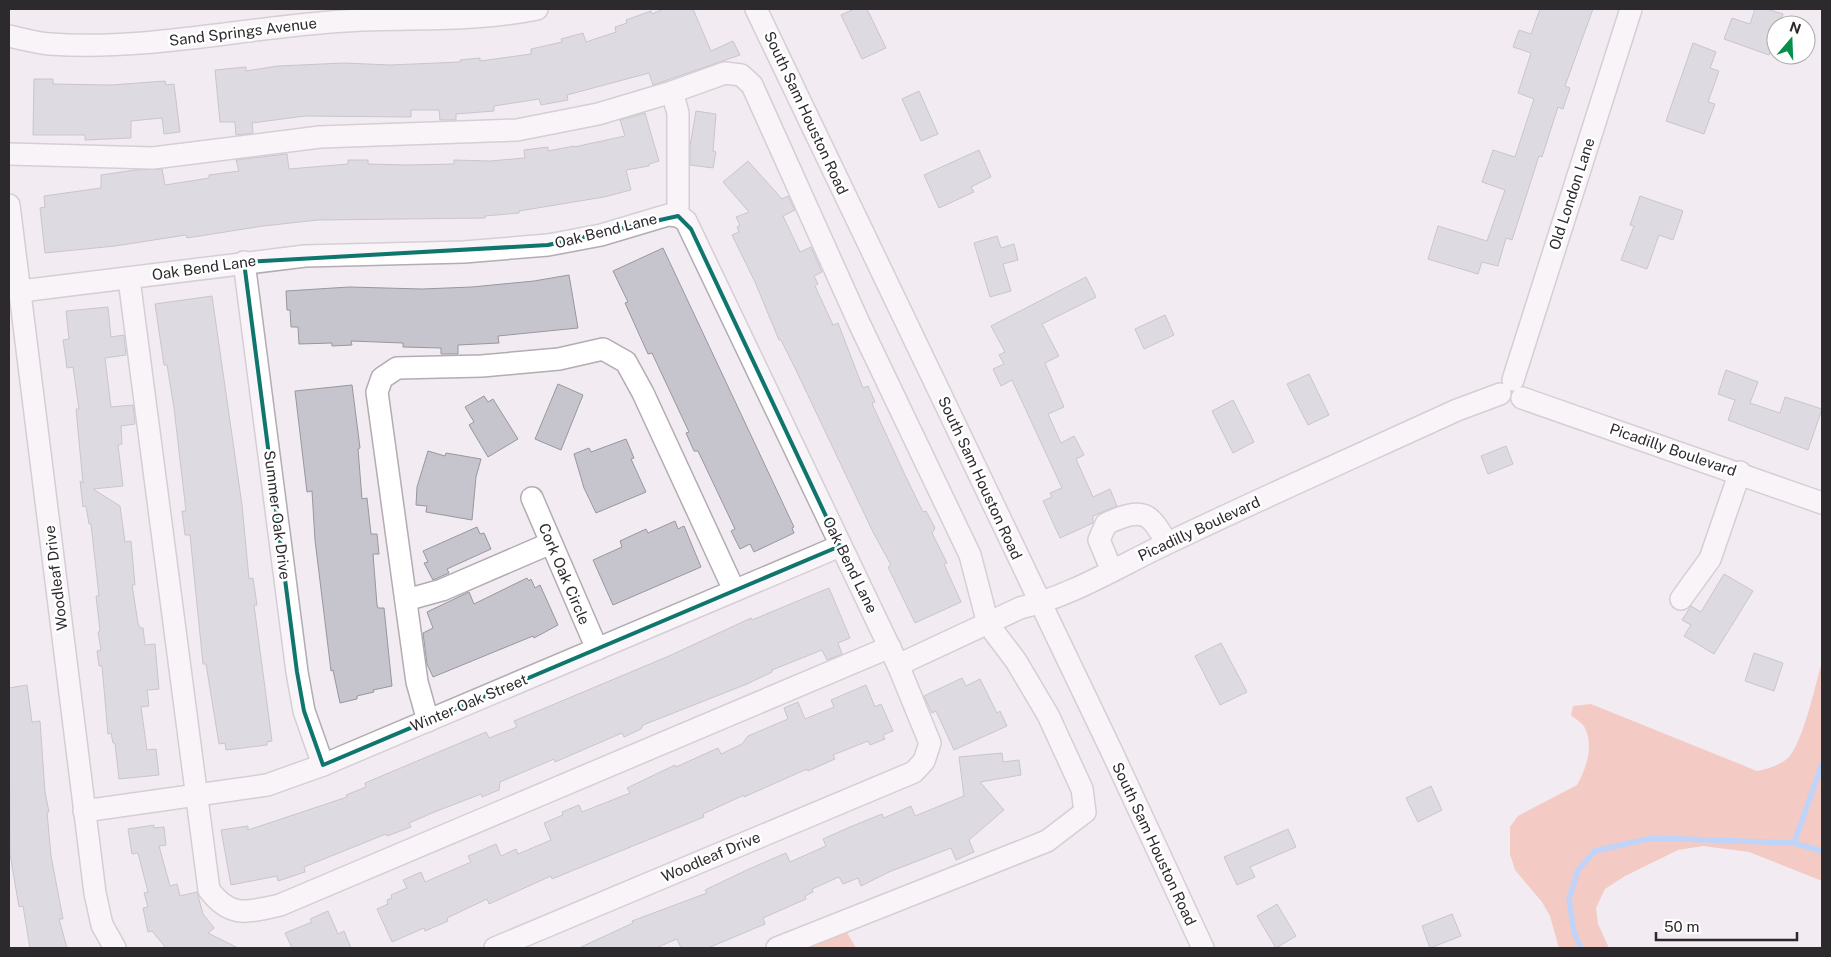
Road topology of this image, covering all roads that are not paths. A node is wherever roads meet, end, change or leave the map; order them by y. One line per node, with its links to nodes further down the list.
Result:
1 (538, 9): 4 (street, Sand Springs Avenue)
2 (756, 9): 24 (street, South Sam Houston Road)
3 (1631, 9): 13 (street, Old London Lane)
4 (511, 11): 5 (street, Sand Springs Avenue)
5 (9, 36)
6 (672, 92): 7 (street); 9 (street); 25 (street)
7 (9, 154)
8 (9, 205): 12 (street, Woodleaf Drive)
9 (678, 216): 10 (street, Oak Bend Lane); 19 (street, Oak Bend Lane)
10 (244, 262): 11 (street, Oak Bend Lane); 30 (street, Summer Oak Drive)
11 (129, 279): 12 (street, Oak Bend Lane); 31 (street, Picadilly Boulevard)
12 (21, 291): 32 (street, Woodleaf Drive)
13 (1512, 391): 14 (street, Picadilly Boulevard); 18 (street, Picadilly Boulevard)
14 (1740, 472): 16 (street, Picadilly Boulevard); 22 (street)
15 (532, 498): 17 (street, Cork Oak Circle)
16 (1822, 503)
17 (551, 543): 23 (street); 26 (street, Cork Oak Circle)
18 (1167, 544): 20 (street, Picadilly Boulevard); 20 (street)
19 (840, 546): 21 (street, Winter Oak Street); 27 (street, Oak Bend Lane)
20 (1112, 571): 24 (street, Picadilly Boulevard)
21 (734, 590): 23 (street); 26 (street, Winter Oak Street)
22 (1681, 599)
23 (406, 600): 28 (street)
24 (1040, 604): 25 (street, Picadilly Boulevard); 36 (street, South Sam Houston Road)
25 (988, 624): 27 (street, Picadilly Boulevard); 35 (street)
26 (597, 649): 28 (street, Winter Oak Street)
27 (894, 656): 29 (street, Oak Bend Lane); 31 (street, Picadilly Boulevard)
28 (428, 721): 30 (street, Winter Oak Street)
29 (924, 761): 34 (street, Woodleaf Drive)
30 (323, 765): 31 (street, Winter Oak Street)
31 (198, 796): 32 (street, Winter Oak Street)
32 (84, 811): 33 (street, Woodleaf Drive)
33 (114, 948)
34 (495, 948)
35 (777, 948)
36 (1203, 948)

